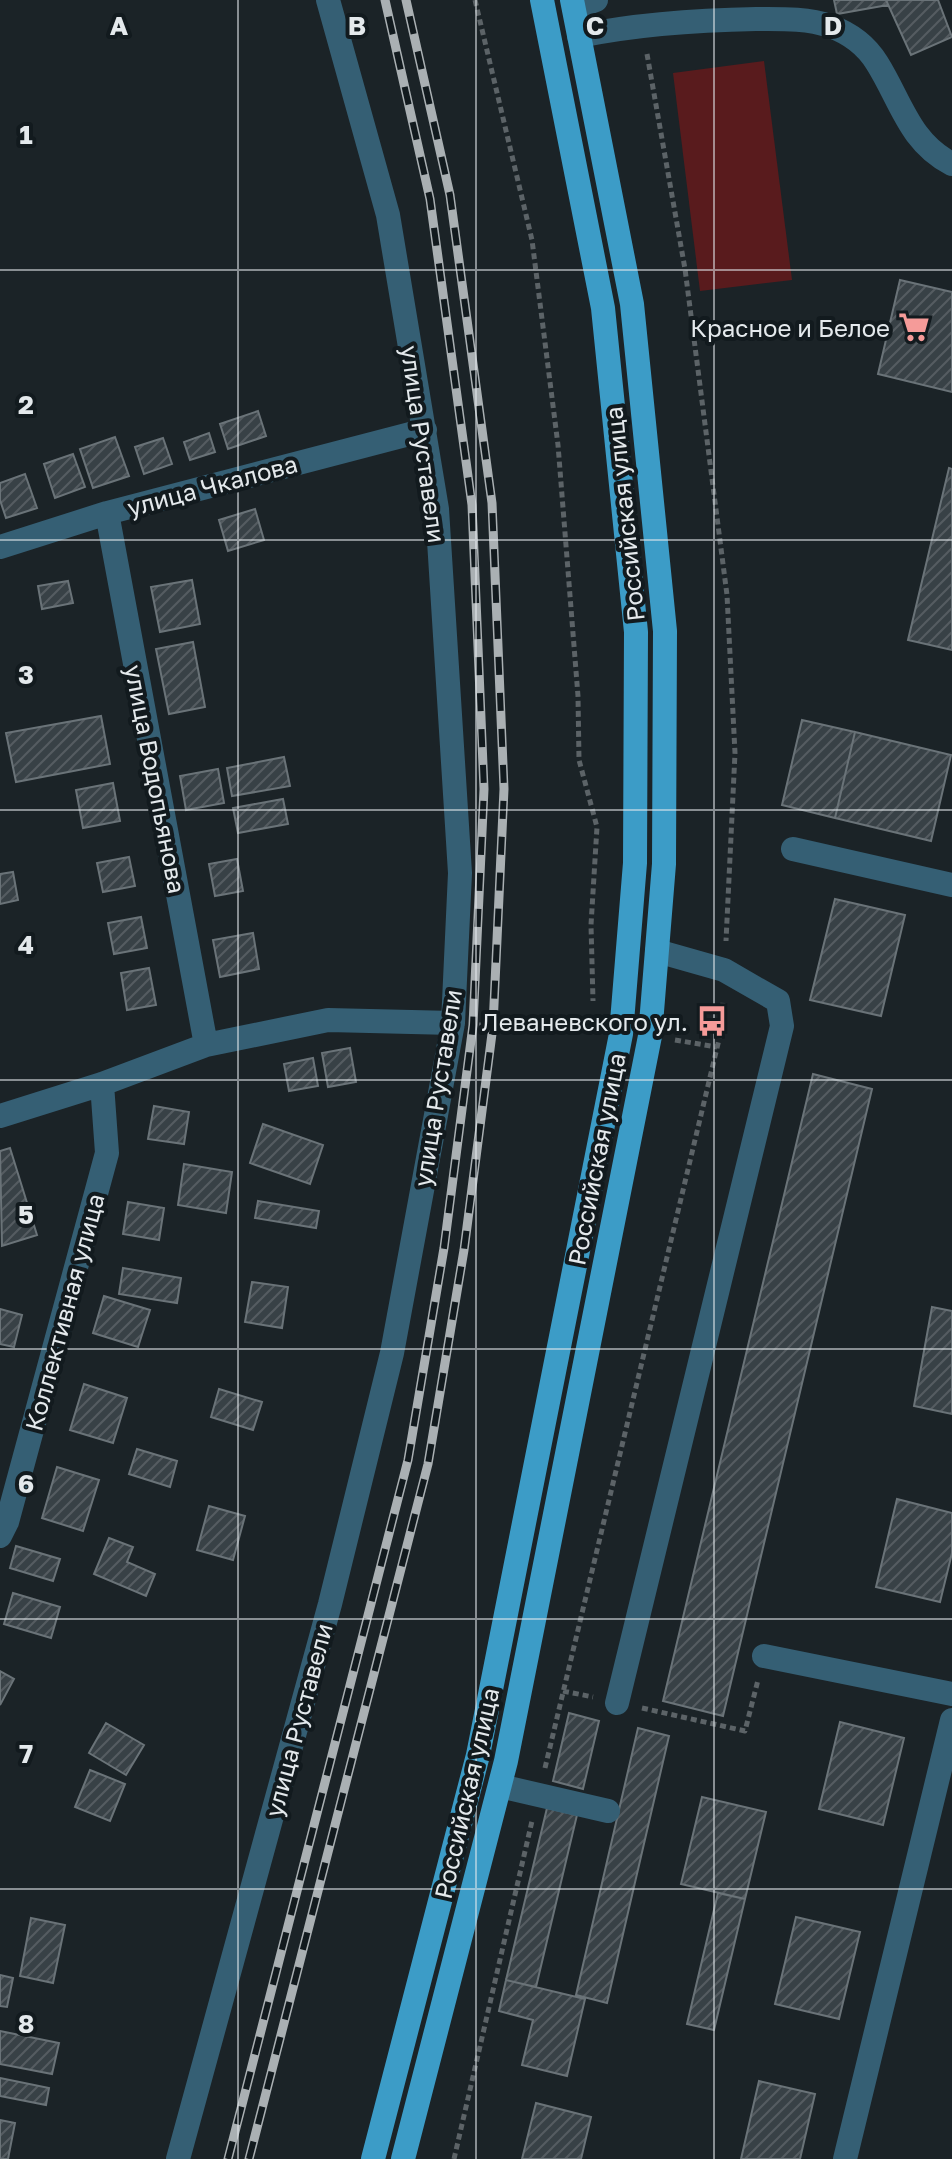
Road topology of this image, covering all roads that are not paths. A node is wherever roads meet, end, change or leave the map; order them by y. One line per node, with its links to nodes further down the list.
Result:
1 (328, 0): 6 (street, улица Руставели)
2 (542, 0): 24 (main road, Российская улица)
3 (581, 3): 4 (main road, Российская улица)
4 (579, 36): 5 (street); 11 (main road, Российская улица)
5 (952, 164)
6 (425, 430): 7 (street, улица Чкалова); 12 (street, улица Руставели)
7 (107, 513): 8 (street, улица Чкалова); 13 (street, улица Водопьянова)
8 (0, 547)
9 (793, 849): 10 (street)
10 (952, 885)
11 (657, 951): 19 (street); 21 (main road, Российская улица)
12 (453, 1023): 13 (street); 23 (street, улица Руставели)
13 (206, 1045): 14 (street)
14 (102, 1084): 15 (street); 16 (street, Коллективная улица)
15 (0, 1116)
16 (0, 1536)
17 (764, 1656): 18 (street)
18 (952, 1694)
19 (617, 1703)
20 (952, 1720): 26 (street)
21 (500, 1786): 22 (street); 25 (main road, Российская улица)
22 (608, 1811)
23 (178, 2159)
24 (373, 2159)
25 (403, 2159)
26 (845, 2159)

